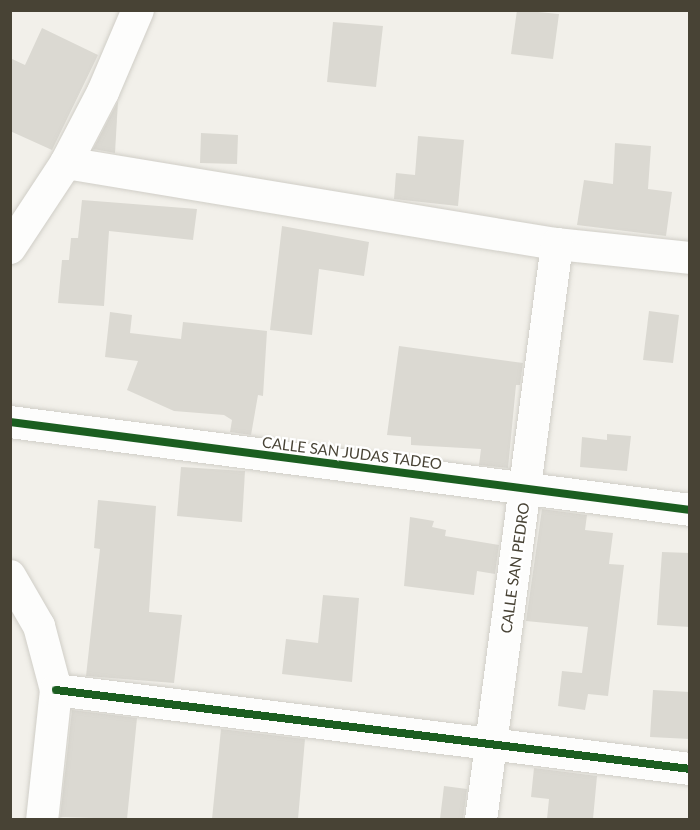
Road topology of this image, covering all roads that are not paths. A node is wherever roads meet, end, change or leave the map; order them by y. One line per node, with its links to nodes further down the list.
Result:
1 (131, 12): 2 (street)
2 (66, 163): 3 (street); 4 (street)
3 (557, 244): 5 (street); 7 (street, CALLE SAN PEDRO)
4 (10, 248)
5 (690, 258)
6 (10, 422): 7 (street, CALLE SAN JUDAS TADEO)
7 (525, 489): 8 (street, CALLE SAN JUDAS TADEO); 11 (street, CALLE SAN PEDRO)
8 (690, 510)
9 (10, 576): 10 (street)
10 (56, 690): 11 (street); 13 (street)
11 (491, 743): 12 (street); 14 (street, CALLE SAN PEDRO)
12 (690, 769)
13 (42, 819)
14 (481, 819)

